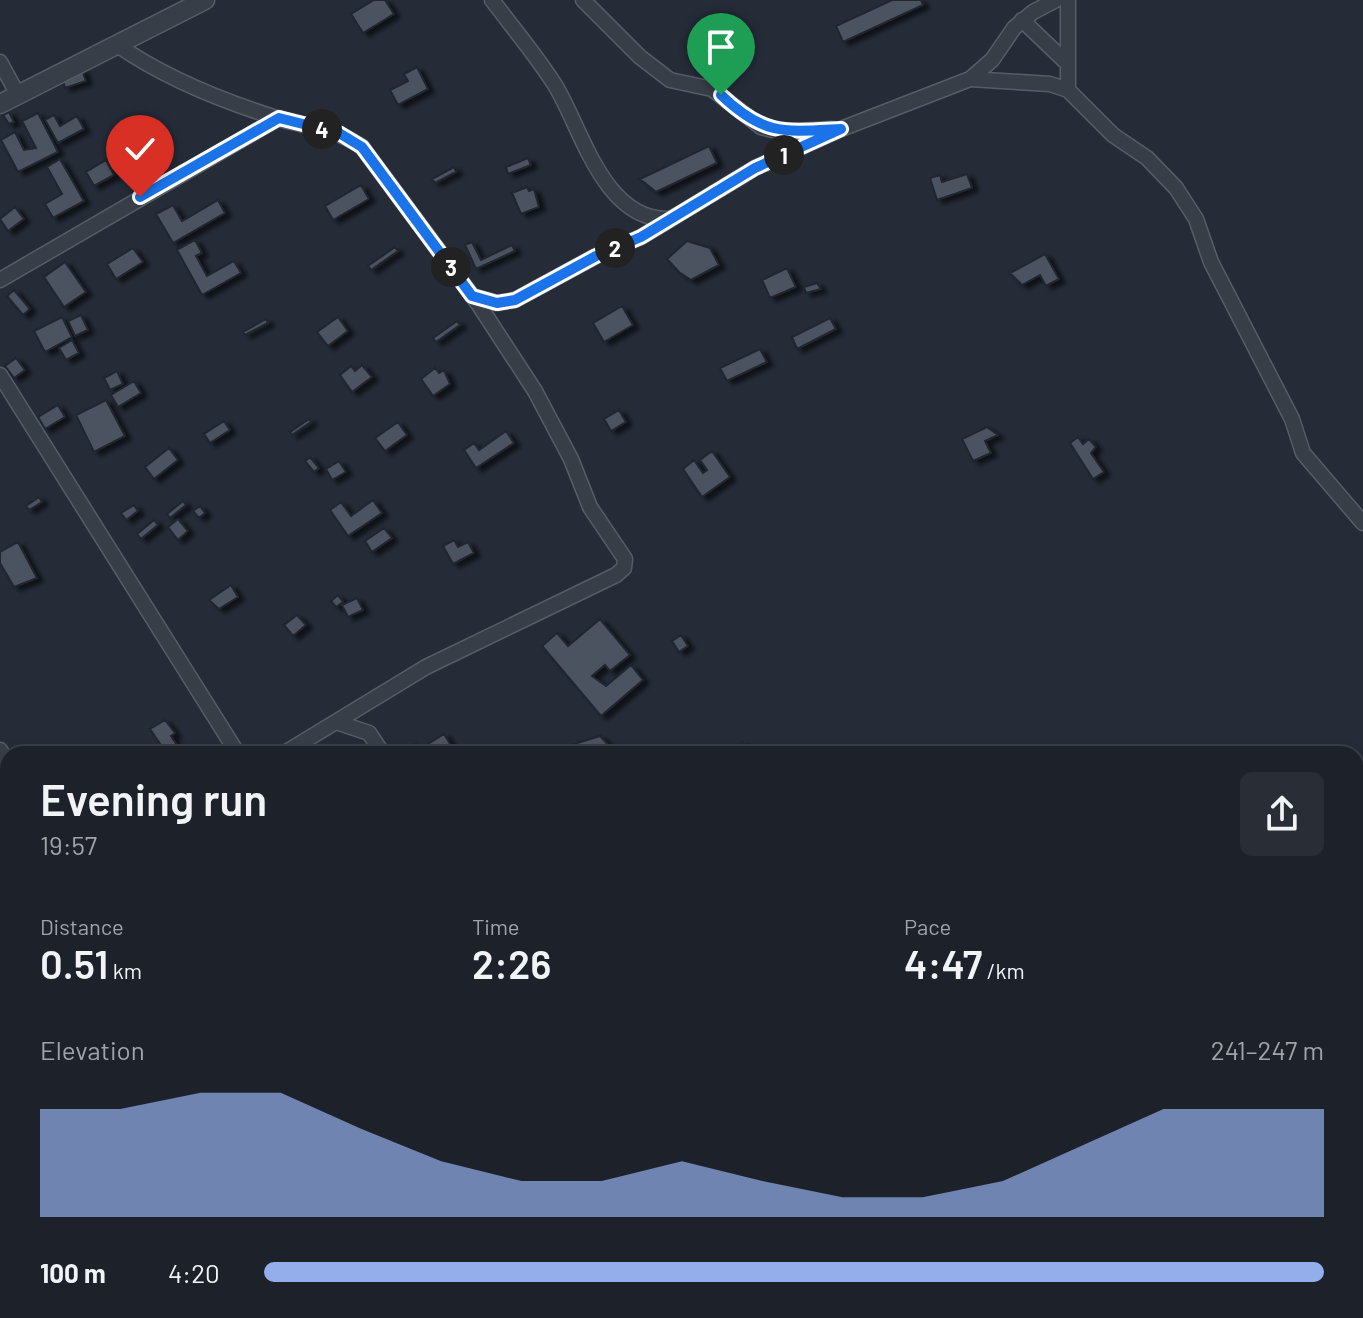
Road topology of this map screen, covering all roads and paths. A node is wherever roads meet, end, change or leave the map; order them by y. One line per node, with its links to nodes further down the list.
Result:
1 (205, 0): 7 (street)
2 (492, 0): 16 (street)
3 (583, 0): 15 (street)
4 (1056, 0): 6 (street)
5 (1068, 0): 9 (street)
6 (1022, 20): 9 (street); 10 (street)
7 (116, 44): 12 (street); 14 (street)
8 (0, 62): 12 (street)
9 (1068, 64): 11 (street)
10 (970, 79): 11 (street); 15 (street)
11 (1068, 90): 20 (street)
12 (18, 95): 13 (street)
13 (0, 104)
14 (279, 118): 17 (street); 18 (street)
15 (841, 129): 16 (street)
16 (670, 219): 18 (street)
17 (0, 280)
18 (472, 296): 21 (street)
19 (0, 375): 22 (street)
20 (1363, 523)
21 (336, 722): 23 (street); 24 (street)
22 (233, 746)
23 (296, 746)
24 (378, 746)

